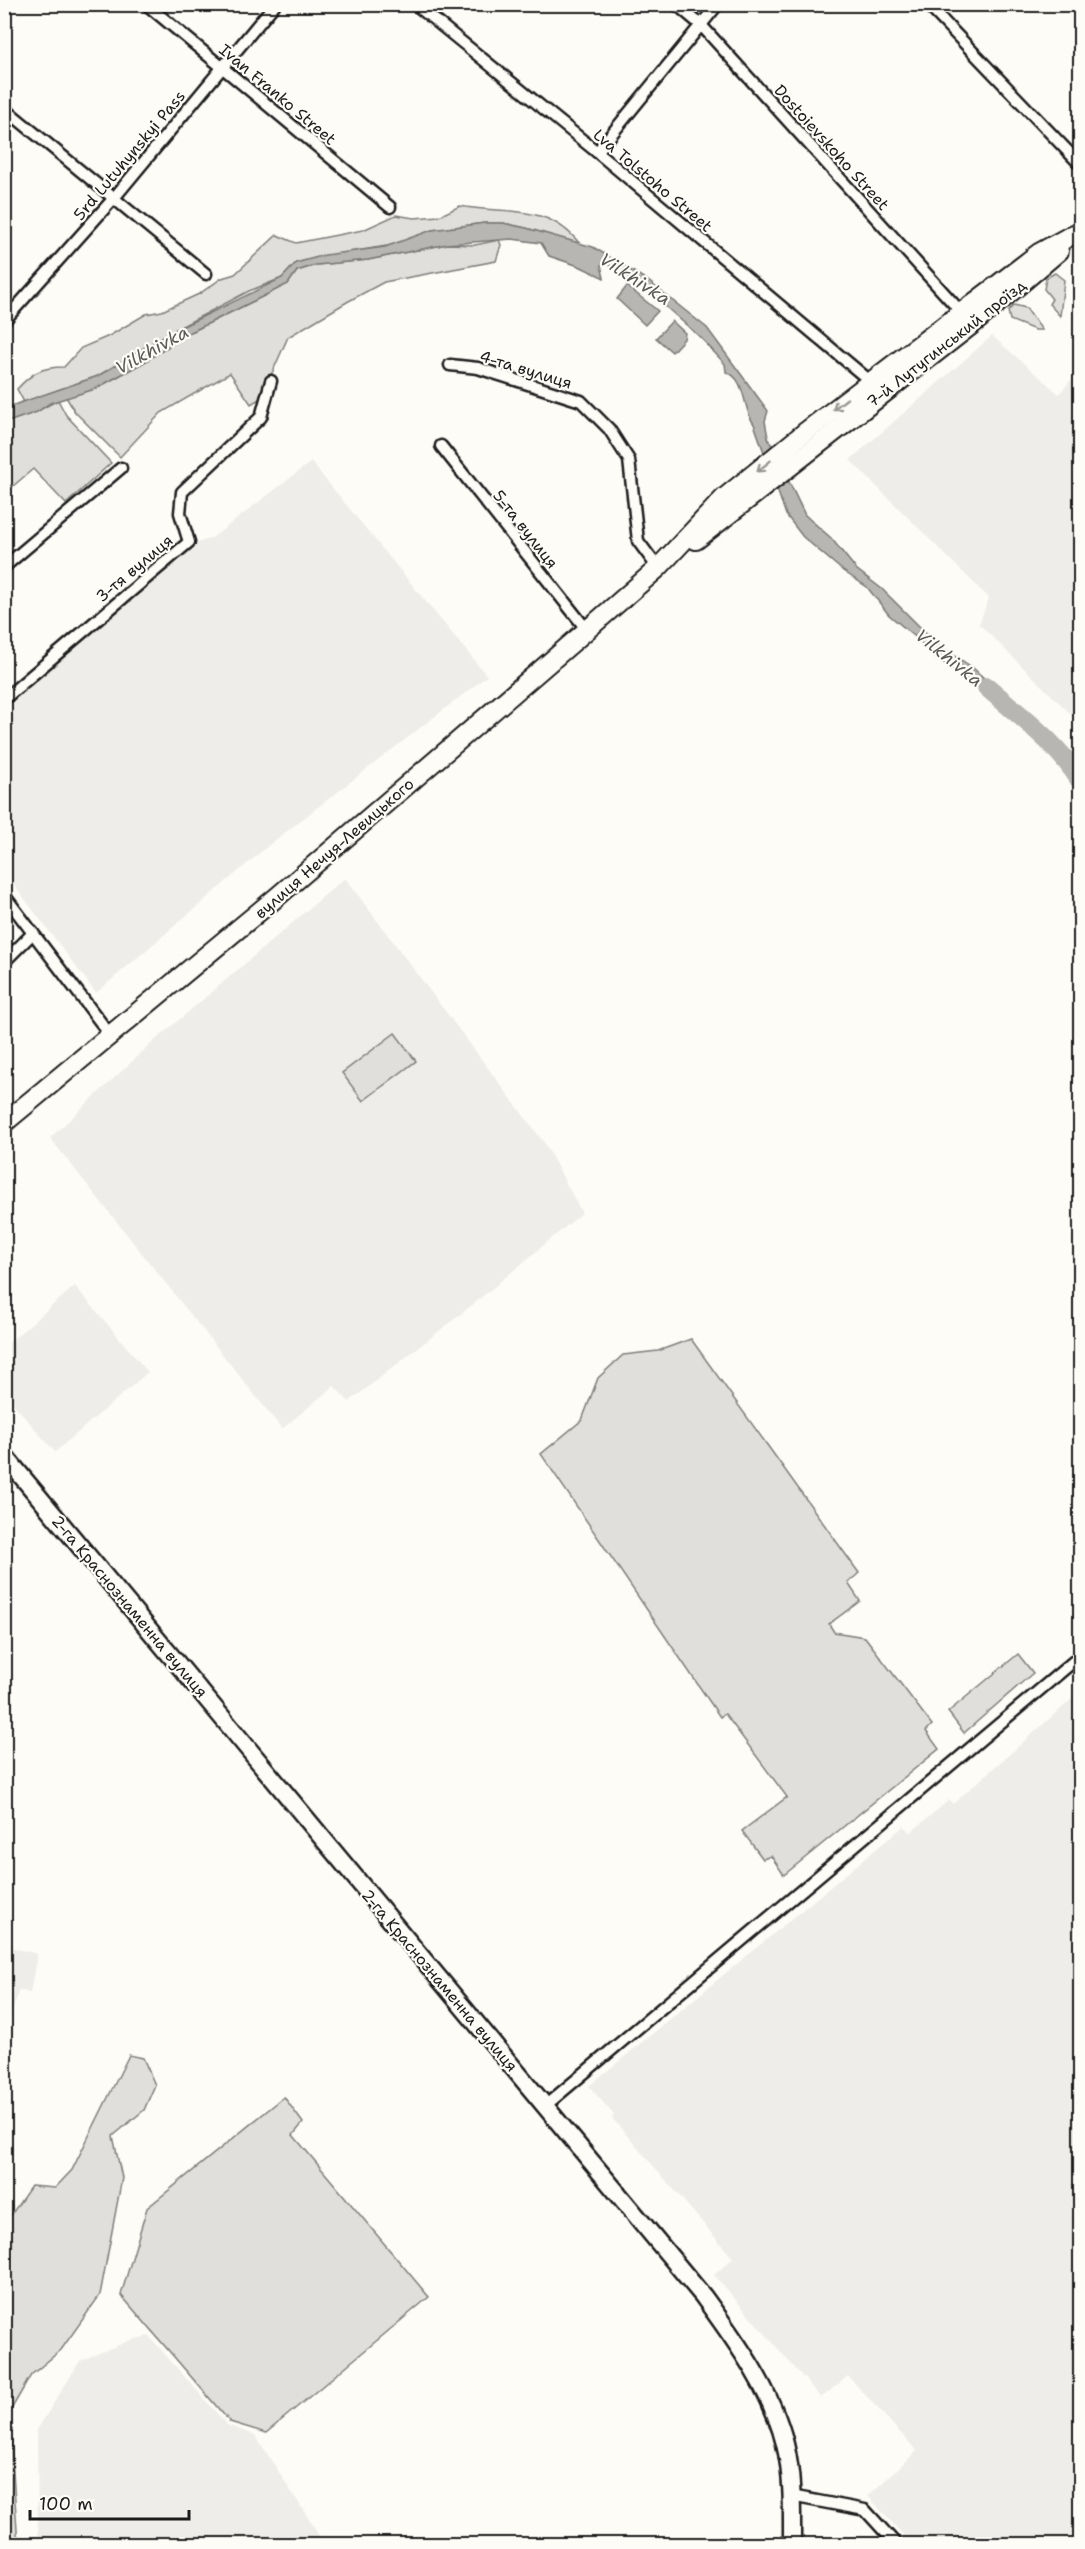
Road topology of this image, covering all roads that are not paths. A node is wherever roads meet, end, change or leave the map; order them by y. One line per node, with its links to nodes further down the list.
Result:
1 (147, 4): 8 (street, Ivan Franko Street)
2 (274, 4): 8 (street, 5rd Lutuhynskyi Pass)
3 (416, 4): 10 (street, Lva Tolstoho Street)
4 (676, 4): 7 (street, Dostoievskoho Street)
5 (718, 4): 7 (street)
6 (927, 4): 11 (street)
7 (701, 25): 10 (street); 16 (street, Dostoievskoho Street)
8 (222, 67): 12 (street, 5rd Lutuhynskyi Pass); 13 (street, Ivan Franko Street)
9 (4, 108): 12 (street)
10 (597, 152): 20 (street, Lva Tolstoho Street)
11 (1080, 164)
12 (114, 198): 15 (street); 17 (street, 5rd Lutuhynskyi Pass)
13 (390, 207)
14 (1077, 231): 16 (main road, 7-й Лутугинський проїзд); 23 (main road, 7-й Лутугинський проїзд)
15 (206, 274)
16 (962, 313): 20 (main road, 7-й Лутугинський проїзд)
17 (4, 321)
18 (450, 365): 25 (street, 4-та вулиця)
19 (271, 381): 27 (street, 3-тя вулиця)
20 (870, 381): 23 (main road, 7-й Лутугинський проїзд, one-way to 23)
21 (441, 446): 26 (street, 5-та вулиця)
22 (121, 468): 24 (street)
23 (730, 505): 25 (main road, вулиця Нечуя-Левицького)
24 (4, 567)
25 (658, 568): 26 (main road, вулиця Нечуя-Левицького)
26 (587, 630): 31 (main road, вулиця Нечуя-Левицького)
27 (4, 699)
28 (4, 895): 29 (street)
29 (33, 933): 30 (street); 31 (street)
30 (4, 962)
31 (111, 1036): 32 (main road, вулиця Нечуя-Левицького)
32 (4, 1123)
33 (4, 1455): 35 (street, 2-га Краснознаменна вулиця)
34 (1080, 1656): 35 (street)
35 (545, 2106): 36 (street, 2-га Краснознаменна вулиця)
36 (791, 2496): 37 (street, 2-га Краснознаменна вулиця); 38 (street)
37 (792, 2544)
38 (896, 2544)

